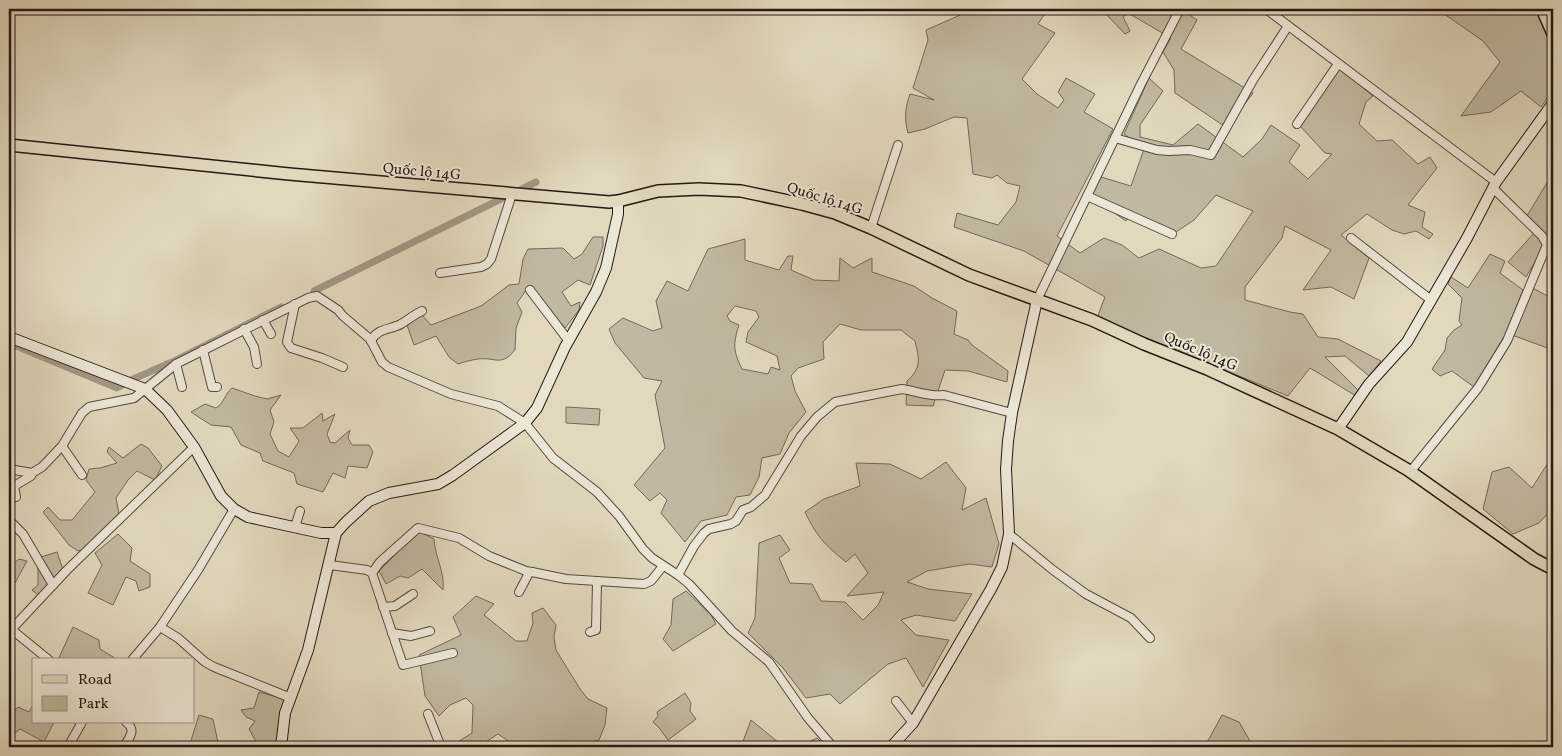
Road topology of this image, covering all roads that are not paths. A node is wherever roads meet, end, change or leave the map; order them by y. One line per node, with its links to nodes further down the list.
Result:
1 (1180, 9): 9 (street)
2 (1266, 9): 4 (street)
3 (1542, 9): 5 (main road)
4 (1288, 26): 6 (street); 9 (street)
5 (1553, 34)
6 (1338, 64): 8 (street); 12 (street)
7 (1553, 103): 12 (street)
8 (1297, 124)
9 (1115, 138): 14 (street)
10 (9, 145): 13 (main road, Quốc lộ 14G)
11 (898, 145): 16 (street)
12 (1494, 185): 19 (street); 23 (street)
13 (512, 194): 15 (main road, Quốc lộ 14G); 20 (street)
14 (1087, 196): 17 (street); 22 (street)
15 (618, 201): 16 (main road, Quốc lộ 14G); 30 (street)
16 (872, 228): 22 (main road, Quốc lộ 14G)
17 (1172, 234)
18 (1352, 238): 23 (street)
19 (1551, 246): 45 (street)
20 (440, 274)
21 (530, 290): 30 (street)
22 (1037, 300): 39 (street); 41 (main road, Quốc lộ 14G)
23 (1431, 300): 41 (street)
24 (295, 304): 26 (street); 31 (street); 35 (street)
25 (422, 312): 31 (street)
26 (262, 320): 27 (street); 28 (street)
27 (244, 329): 32 (street); 34 (street)
28 (271, 334)
29 (9, 337): 38 (street)
30 (568, 340): 40 (street)
31 (371, 341): 40 (street)
32 (203, 350): 33 (street); 37 (street)
33 (176, 364): 36 (street); 38 (street)
34 (256, 364)
35 (343, 367)
36 (182, 387)
37 (217, 387)
38 (145, 389): 42 (street); 43 (street)
39 (1012, 413): 54 (street); 60 (street)
40 (525, 423): 53 (street); 56 (street)
41 (1338, 430): 45 (main road, Quốc lộ 14G)
42 (62, 446): 46 (street); 47 (street)
43 (194, 448): 49 (street); 62 (street)
44 (9, 469): 46 (street)
45 (1410, 472): 57 (main road, Quốc lộ 14G)
46 (32, 473): 48 (street)
47 (82, 474)
48 (16, 497)
49 (234, 509): 52 (street); 66 (street)
50 (300, 511): 52 (street)
51 (9, 520): 62 (street)
52 (295, 527): 53 (street)
53 (336, 533): 55 (street)
54 (1009, 534): 71 (street); 78 (street)
55 (330, 565): 59 (street); 75 (street)
56 (663, 566): 60 (street); 61 (street)
57 (1553, 569)
58 (532, 572): 59 (street); 61 (street); 63 (street)
59 (372, 573): 65 (street)
60 (678, 575): 85 (street)
61 (597, 582): 69 (street)
62 (53, 584): 67 (street)
63 (519, 592)
64 (413, 594): 65 (street)
65 (383, 606): 70 (street)
66 (160, 627): 74 (street); 75 (street)
67 (10, 630): 73 (street)
68 (430, 631): 70 (street)
69 (590, 632)
70 (392, 633): 72 (street)
71 (1150, 638)
72 (453, 653)
73 (46, 658)
74 (134, 658)
75 (291, 698): 83 (street)
76 (896, 700): 78 (street)
77 (428, 714): 84 (street)
78 (913, 723): 86 (street)
79 (81, 724): 81 (street)
80 (128, 724): 82 (street)
81 (68, 747)
82 (124, 747)
83 (281, 747)
84 (441, 747)
85 (833, 747)
86 (892, 747)

